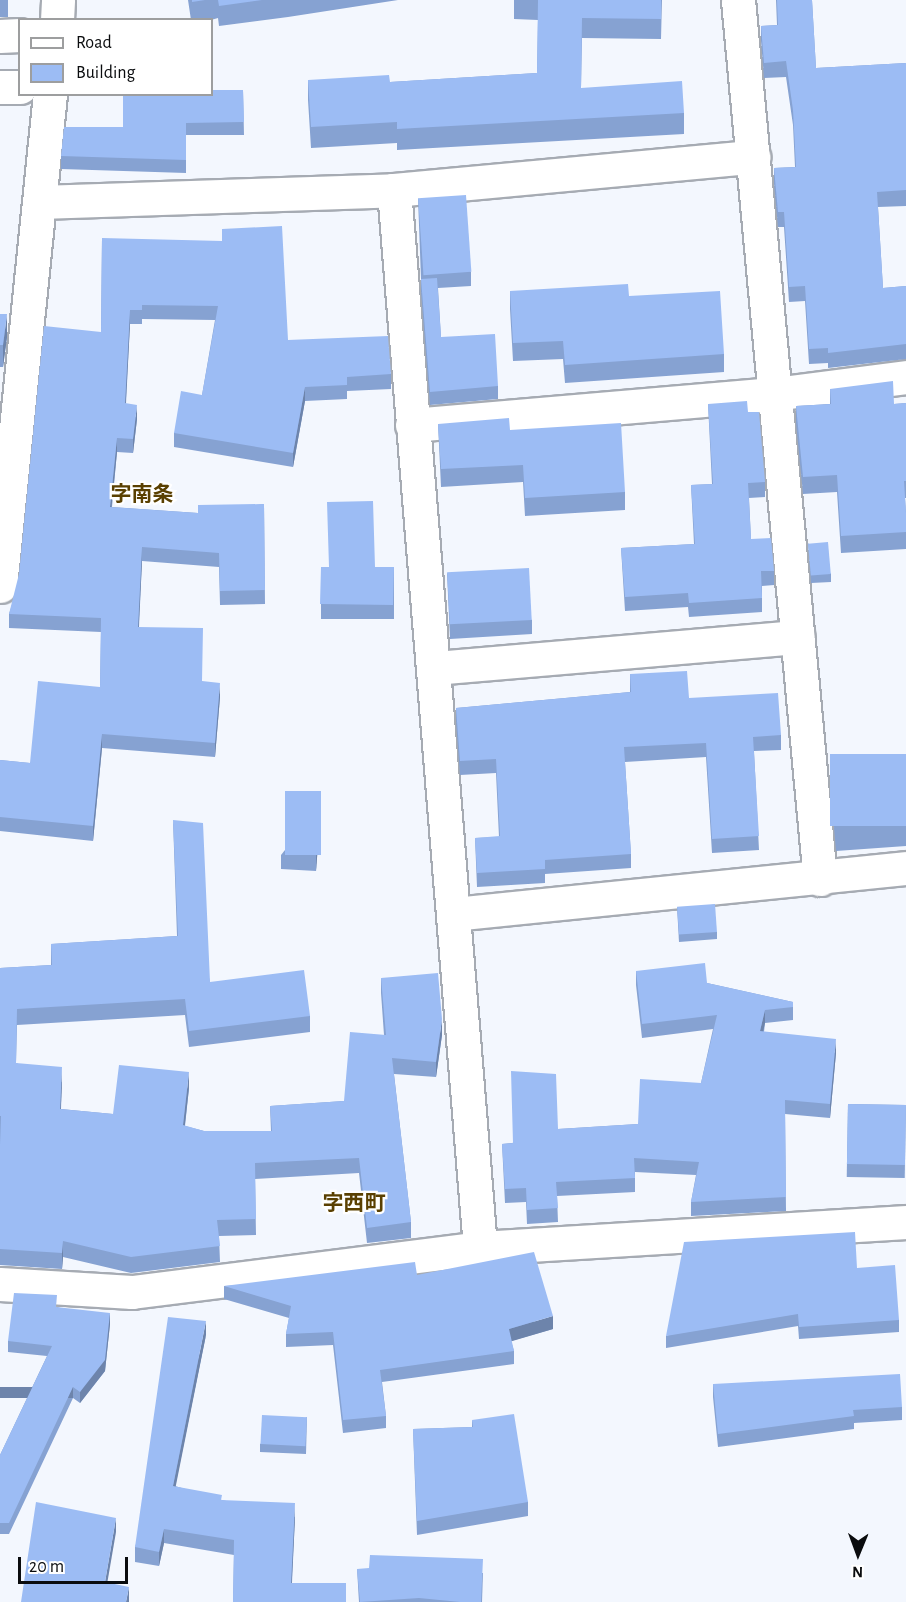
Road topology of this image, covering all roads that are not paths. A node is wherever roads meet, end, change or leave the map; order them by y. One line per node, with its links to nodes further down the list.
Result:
1 (58, 0): 3 (street)
2 (738, 0): 9 (street)
3 (57, 18)
4 (18, 35): 5 (street)
5 (0, 36)
6 (0, 87): 7 (street)
7 (18, 87)
8 (50, 96): 11 (street)
9 (753, 157): 10 (street); 13 (street)
10 (394, 190): 11 (street); 14 (street)
11 (41, 202): 15 (street)
12 (906, 377): 13 (street)
13 (774, 394): 14 (street); 16 (street)
14 (412, 425): 17 (street)
15 (0, 586)
16 (798, 637): 17 (street); 19 (street)
17 (435, 668): 20 (street)
18 (906, 868): 19 (street)
19 (820, 879): 20 (street)
20 (454, 914): 22 (street)
21 (906, 1222): 22 (street)
22 (480, 1248): 23 (street)
23 (0, 1284)

